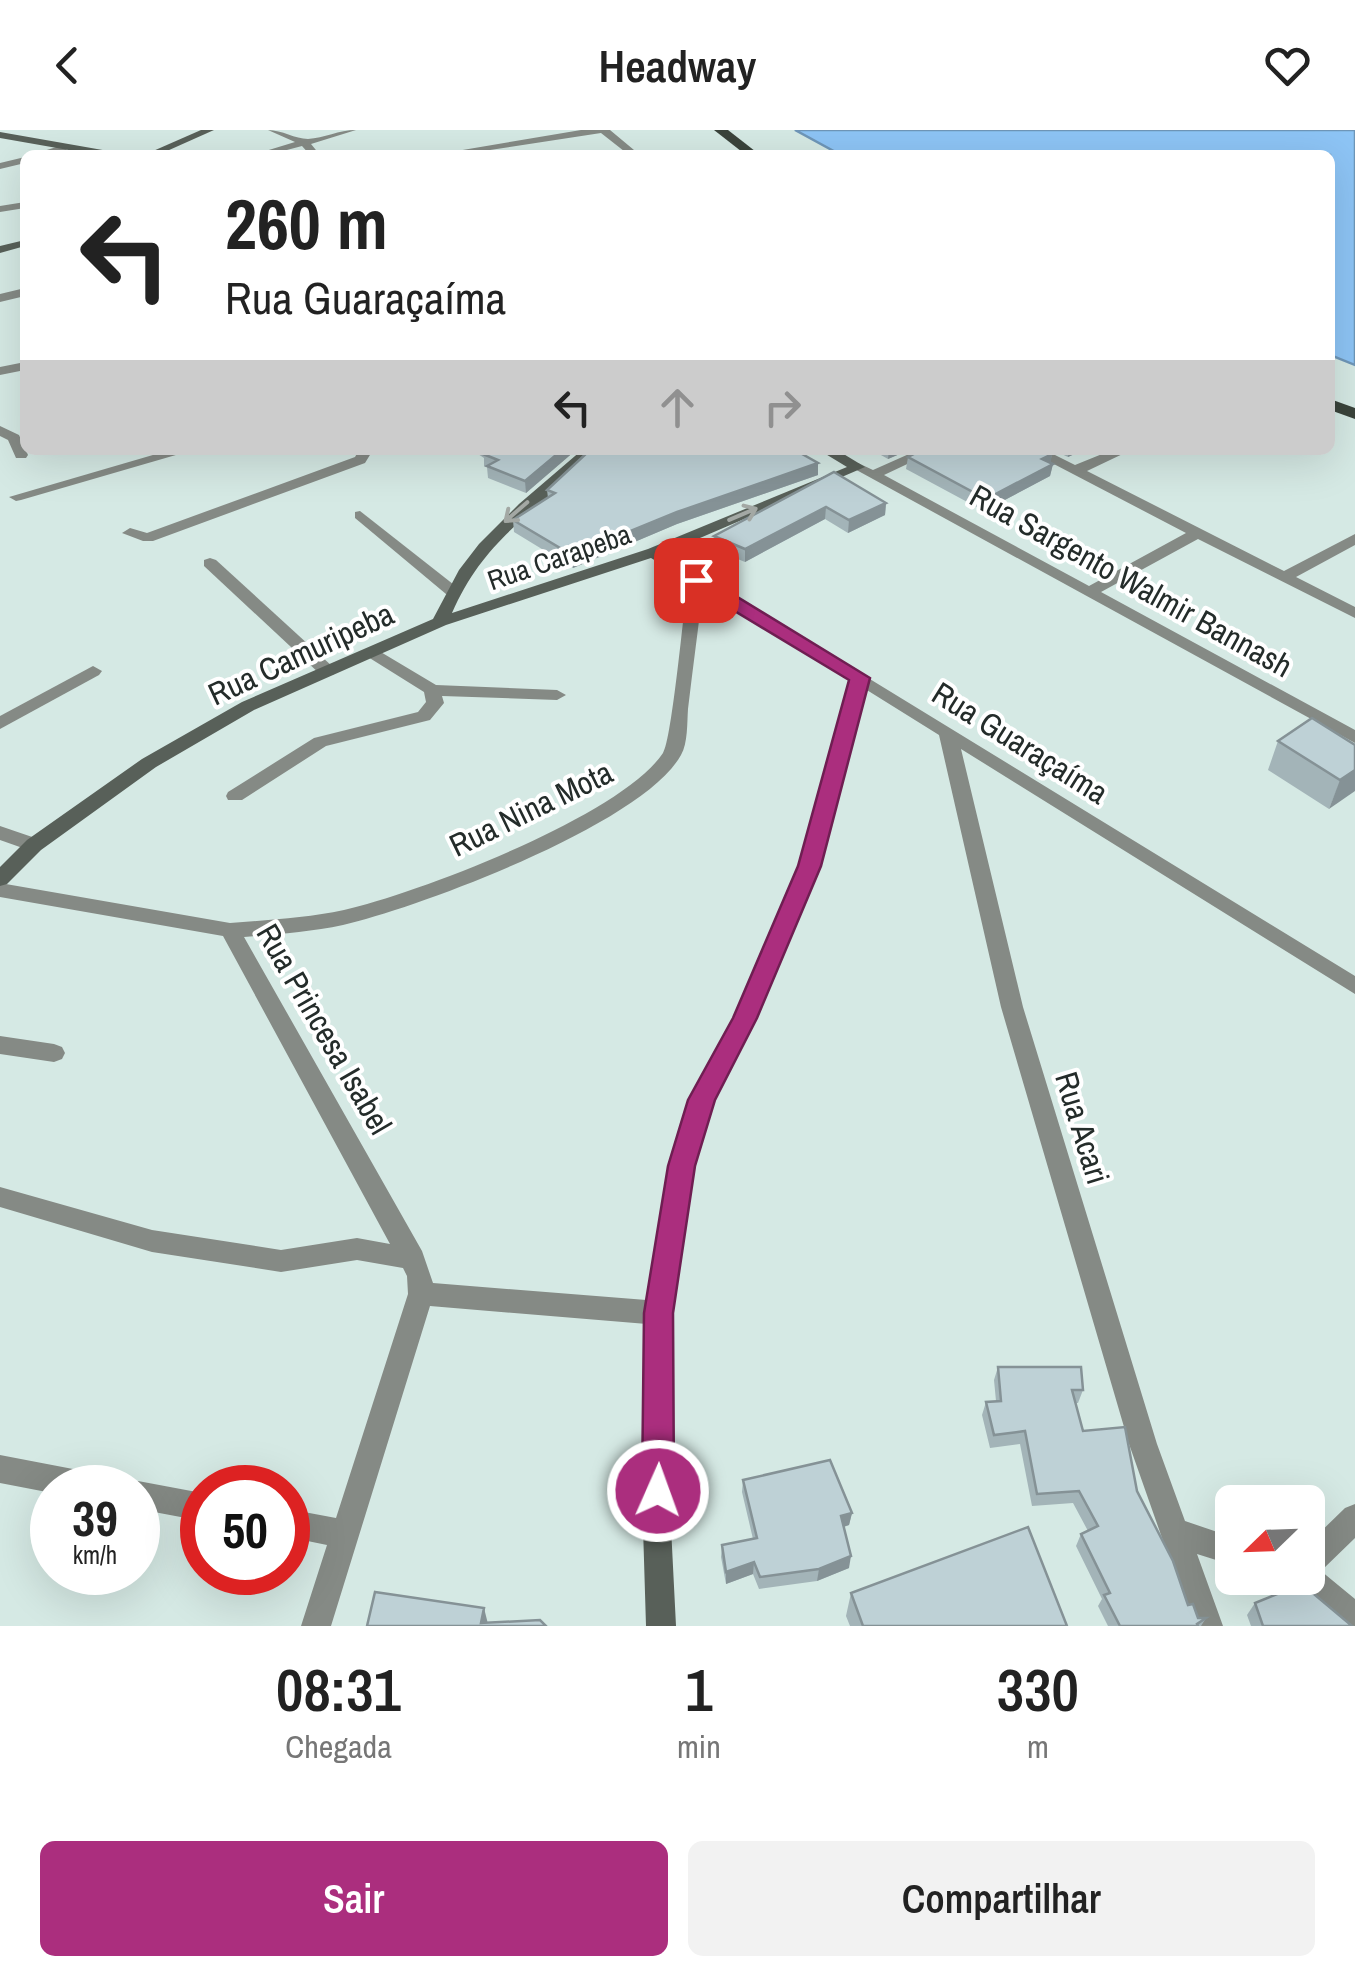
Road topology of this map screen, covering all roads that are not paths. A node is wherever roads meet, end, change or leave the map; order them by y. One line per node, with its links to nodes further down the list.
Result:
1 (209, 130): 12 (main road)
2 (273, 130): 8 (street)
3 (352, 130): 8 (street)
4 (602, 130): 7 (street); 16 (street)
5 (720, 130): 17 (main road)
6 (0, 135): 9 (main road)
7 (535, 135): 15 (street)
8 (304, 142): 13 (street); 14 (street)
9 (63, 148): 10 (street); 11 (main road)
10 (57, 150)
11 (78, 150)
12 (161, 150)
13 (274, 150)
14 (311, 150)
15 (462, 150)
16 (628, 150)
17 (747, 150)
18 (0, 430): 19 (street)
19 (20, 452)
20 (168, 455): 29 (street)
21 (363, 455): 31 (street)
22 (586, 455): 38 (main road, Rua Camuripeba, one-way to 38)
23 (835, 455): 28 (main road, Rua Sargento Walmir Bannash)
24 (915, 455): 28 (street, Rua Carapeba)
25 (1045, 455): 27 (street)
26 (1112, 455): 27 (street)
27 (1077, 470): 32 (street)
28 (865, 471): 34 (main road, Rua Carapeba, one-way to 28); 39 (street, Rua Sargento Walmir Bannash)
29 (16, 497)
30 (360, 515): 38 (street)
31 (130, 532)
32 (1198, 533): 36 (street); 39 (street)
33 (1355, 540): 36 (street)
34 (653, 552): 37 (main road, Rua Guaraçaíma); 41 (main road, Rua Carapeba)
35 (210, 563): 44 (street)
36 (1284, 577): 40 (street)
37 (696, 580): 45 (main road, Rua Guaraçaíma); 56 (street, Rua Nina Mota)
38 (452, 591): 41 (main road, Rua Camuripeba)
39 (1089, 592): 50 (street, Rua Sargento Walmir Bannash)
40 (1355, 613)
41 (440, 622): 42 (main road, Rua Camuripeba)
42 (374, 653): 44 (main road, Rua Camuripeba); 46 (street)
43 (93, 671): 48 (street)
44 (326, 671): 53 (main road, Rua Camuripeba)
45 (860, 678): 49 (street, Rua Guaraçaíma); 63 (main road)
46 (432, 690): 47 (street); 51 (street)
47 (557, 696)
48 (0, 724)
49 (948, 734): 57 (street, Rua Guaraçaíma); 69 (street, Rua Acari)
50 (1355, 737)
51 (235, 796)
52 (0, 833): 53 (street)
53 (34, 845): 54 (main road, Rua Camuripeba)
54 (0, 879)
55 (0, 890): 56 (street, Rua Princesa Isabel)
56 (230, 930): 61 (street, Rua Princesa Isabel)
57 (1355, 986)
58 (0, 1045): 59 (street)
59 (54, 1054)
60 (0, 1198): 61 (street)
61 (413, 1259): 62 (street, Rua Princesa Isabel)
62 (421, 1294): 63 (street); 68 (street)
63 (658, 1313): 75 (main road)
64 (0, 1469): 65 (street)
65 (30, 1475)
66 (1355, 1518): 71 (street)
67 (310, 1527): 68 (street)
68 (345, 1534): 74 (street)
69 (1179, 1534): 70 (street); 76 (street, Rua Acari)
70 (1215, 1546)
71 (1325, 1547)
72 (1325, 1594): 73 (street)
73 (1355, 1618)
74 (316, 1626)
75 (662, 1626)
76 (1208, 1626)

